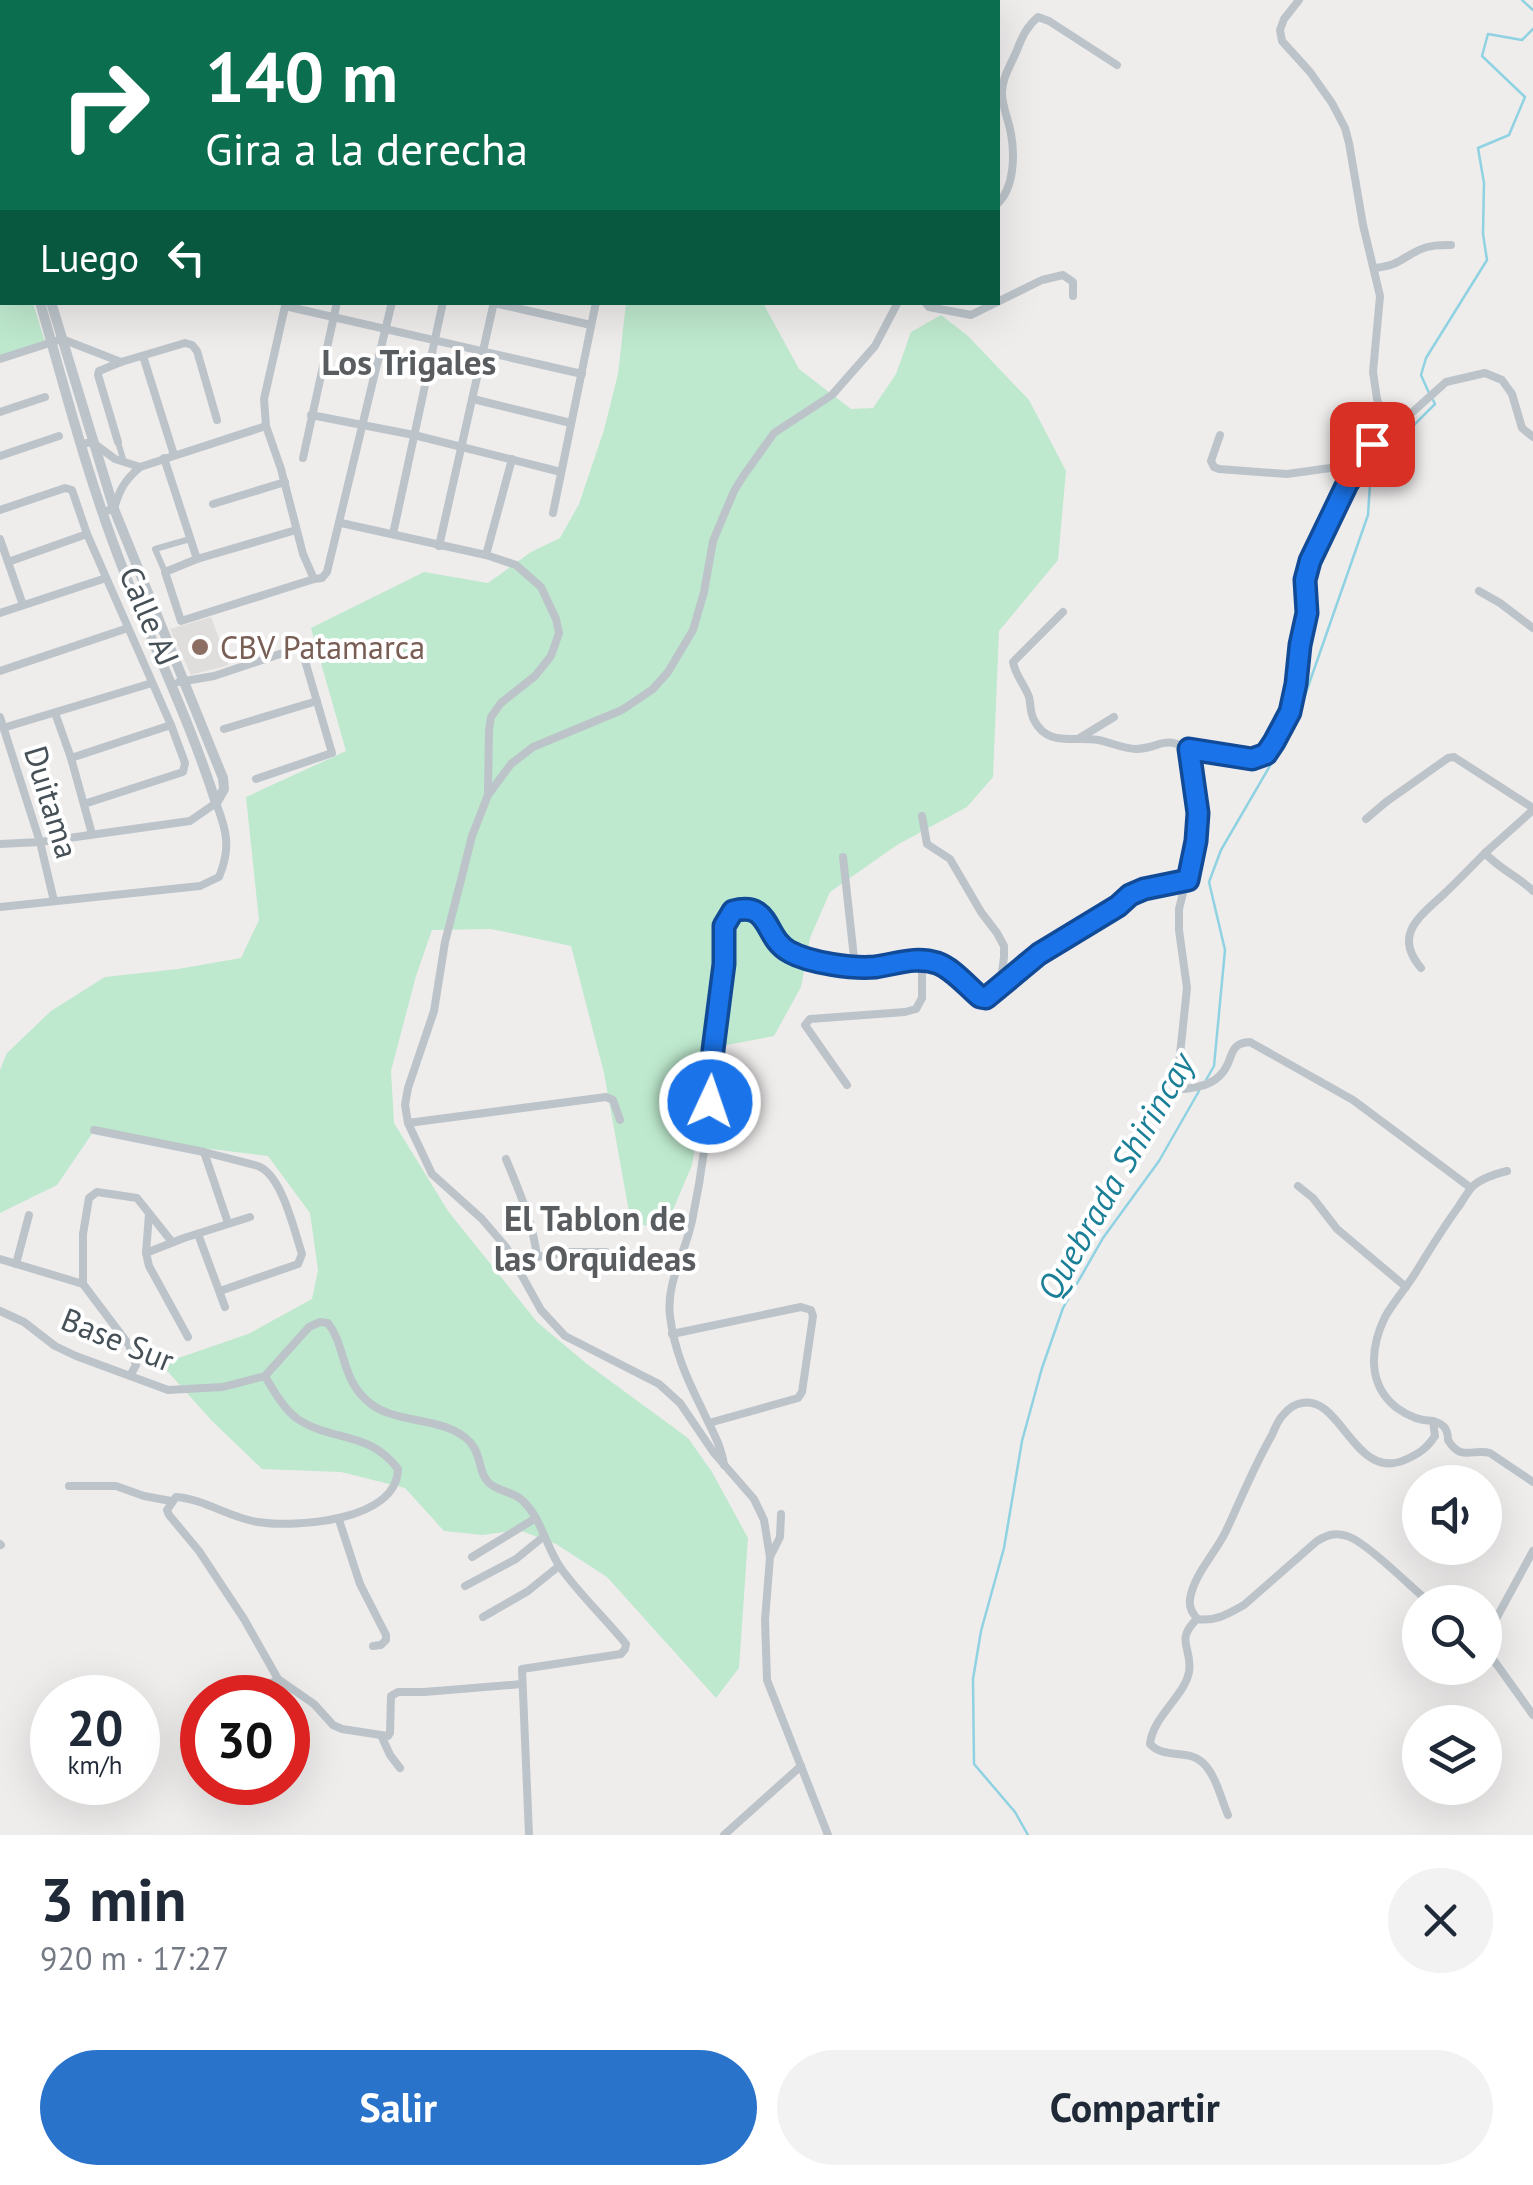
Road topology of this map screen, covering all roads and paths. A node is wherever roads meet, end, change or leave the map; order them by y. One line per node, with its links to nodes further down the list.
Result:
1 (1299, 0): 5 (street)
2 (1117, 65): 3 (street)
3 (1000, 200)
4 (1451, 245): 5 (street)
5 (1374, 268): 37 (street)
6 (1073, 296): 7 (street)
7 (1000, 300)
8 (41, 305): 24 (street)
9 (51, 305): 24 (street)
10 (286, 305): 38 (street)
11 (290, 305): 21 (street)
12 (336, 305): 21 (street)
13 (391, 305): 23 (street)
14 (443, 305): 25 (street)
15 (494, 305): 26 (street)
16 (503, 305): 22 (street)
17 (595, 305): 22 (street)
18 (896, 305): 94 (street)
19 (926, 305): 20 (street)
20 (990, 305)
21 (334, 316): 23 (street); 34 (street)
22 (591, 324): 30 (street)
23 (386, 328): 25 (street); 39 (street)
24 (57, 340): 28 (street); 29 (street); 45 (street)
25 (434, 340): 26 (street); 42 (street)
26 (484, 350): 30 (street); 32 (street)
27 (143, 356): 29 (street); 35 (street); 48 (street)
28 (0, 359)
29 (121, 362): 44 (street)
30 (582, 374): 36 (street)
31 (45, 397): 33 (street)
32 (473, 399): 36 (street); 46 (street)
33 (0, 412)
34 (311, 415): 39 (street); 49 (street)
35 (217, 420)
36 (571, 422): 54 (street)
37 (1384, 424): 43 (street); 52 (street)
38 (266, 426): 48 (street); 55 (street)
39 (364, 426): 42 (street); 60 (street)
40 (1220, 434): 52 (street)
41 (59, 436): 47 (street)
42 (414, 436): 46 (street); 63 (street)
43 (1533, 437)
44 (118, 442): 51 (street)
45 (87, 443): 51 (street); 58 (street)
46 (463, 447): 50 (street); 66 (street)
47 (0, 456)
48 (169, 457): 53 (street); 65 (street)
49 (303, 458)
50 (512, 459): 54 (street); 67 (street)
51 (124, 462): 53 (street)
52 (1359, 464): 91 (street)
53 (140, 467): 58 (street)
54 (561, 472): 59 (street)
55 (284, 482): 56 (street); 61 (street)
56 (213, 504)
57 (0, 510): 62 (street, Calle AJ)
58 (108, 510): 80 (street); 81 (street)
59 (553, 513)
60 (340, 523): 63 (street); 72 (street)
61 (296, 530): 68 (street); 72 (street)
62 (88, 534): 69 (street); 71 (street, Calle AJ)
63 (393, 534): 66 (street)
64 (0, 539): 69 (street)
65 (190, 539): 68 (street); 70 (street)
66 (439, 546): 67 (street)
67 (486, 555): 94 (street)
68 (197, 559): 70 (street)
69 (8, 562): 74 (street)
70 (165, 572): 72 (street)
71 (106, 578): 74 (street); 77 (street, Calle AJ)
72 (314, 578)
73 (1479, 591): 78 (street)
74 (24, 605): 76 (street)
75 (1063, 612): 90 (street)
76 (0, 614)
77 (128, 628): 79 (street); 82 (street, Calle AJ)
78 (1533, 628)
79 (0, 671)
80 (170, 682): 81 (street); 95 (street)
81 (184, 682): 83 (street); 95 (street)
82 (152, 684): 84 (street); 87 (street, Calle AJ)
83 (317, 701): 89 (street); 93 (street)
84 (54, 713): 88 (street); 92 (street)
85 (0, 717): 88 (street, Duitama)
86 (1114, 717): 90 (street)
87 (171, 725): 92 (street); 96 (street, Calle AJ)
88 (2, 728): 101 (street, Duitama)
89 (224, 728)
90 (1078, 739): 91 (street)
91 (1189, 749): 105 (street)
92 (71, 758): 96 (street)
93 (256, 778)
94 (488, 795): 115 (street)
95 (216, 802): 100 (street); 107 (street)
96 (84, 804): 100 (street)
97 (1533, 809): 99 (street); 103 (street)
98 (922, 816): 112 (street)
99 (1366, 819)
100 (92, 834): 101 (street)
101 (40, 842): 102 (street); 107 (street, Duitama)
102 (0, 844)
103 (1485, 853): 106 (street); 111 (street)
104 (844, 857): 110 (street)
105 (1188, 880): 112 (street); 121 (street)
106 (1533, 891)
107 (54, 901): 108 (street)
108 (0, 906)
109 (922, 960): 110 (street); 112 (street); 113 (street)
110 (856, 967): 139 (street)
111 (1422, 968)
112 (1000, 987)
113 (847, 1085)
114 (620, 1120): 115 (street)
115 (408, 1124): 133 (street)
116 (94, 1130): 117 (street)
117 (204, 1152): 125 (street); 136 (street)
118 (506, 1159): 130 (street)
119 (1507, 1171): 121 (street)
120 (1298, 1186): 135 (street)
121 (1471, 1188): 135 (street)
122 (149, 1214): 127 (street); 129 (street); 134 (street)
123 (29, 1215): 132 (street)
124 (250, 1217): 125 (street)
125 (228, 1223): 126 (street)
126 (198, 1234): 127 (street); 136 (street)
127 (172, 1242): 129 (street)
128 (606, 1252): 130 (street)
129 (146, 1253): 140 (street)
130 (537, 1257): 133 (street)
131 (0, 1259): 132 (street)
132 (16, 1264): 134 (street)
133 (520, 1270): 145 (street)
134 (83, 1284): 141 (street)
135 (1406, 1287): 143 (street)
136 (220, 1291): 137 (street)
137 (225, 1307)
138 (0, 1311): 141 (street, Base Sur)
139 (672, 1334): 144 (street); 144 (street)
140 (188, 1337)
141 (130, 1376): 142 (street, Base Sur)
142 (265, 1376): 150 (street); 151 (street)
143 (1433, 1421): 146 (street); 161 (street)
144 (708, 1423): 145 (street)
145 (724, 1464): 155 (street)
146 (1533, 1482)
147 (69, 1486): 148 (street)
148 (171, 1502): 151 (street); 164 (street)
149 (781, 1514): 155 (street)
150 (536, 1518): 152 (street); 154 (street)
151 (340, 1520): 162 (street)
152 (543, 1537): 156 (street); 158 (street)
153 (1533, 1552): 159 (street)
154 (472, 1557)
155 (770, 1557): 169 (street)
156 (559, 1566): 160 (street); 165 (street)
157 (1409, 1585): 161 (street)
158 (465, 1586)
159 (1502, 1608)
160 (483, 1618)
161 (1197, 1619): 171 (street)
162 (373, 1646)
163 (1502, 1672): 167 (street)
164 (276, 1675)
165 (522, 1684): 168 (street); 172 (street)
166 (310, 1701): 168 (street)
167 (1533, 1715)
168 (381, 1735): 170 (street)
169 (800, 1766): 173 (street); 174 (street)
170 (400, 1768)
171 (1228, 1815)
172 (529, 1835)
173 (724, 1835)
174 (828, 1835)

